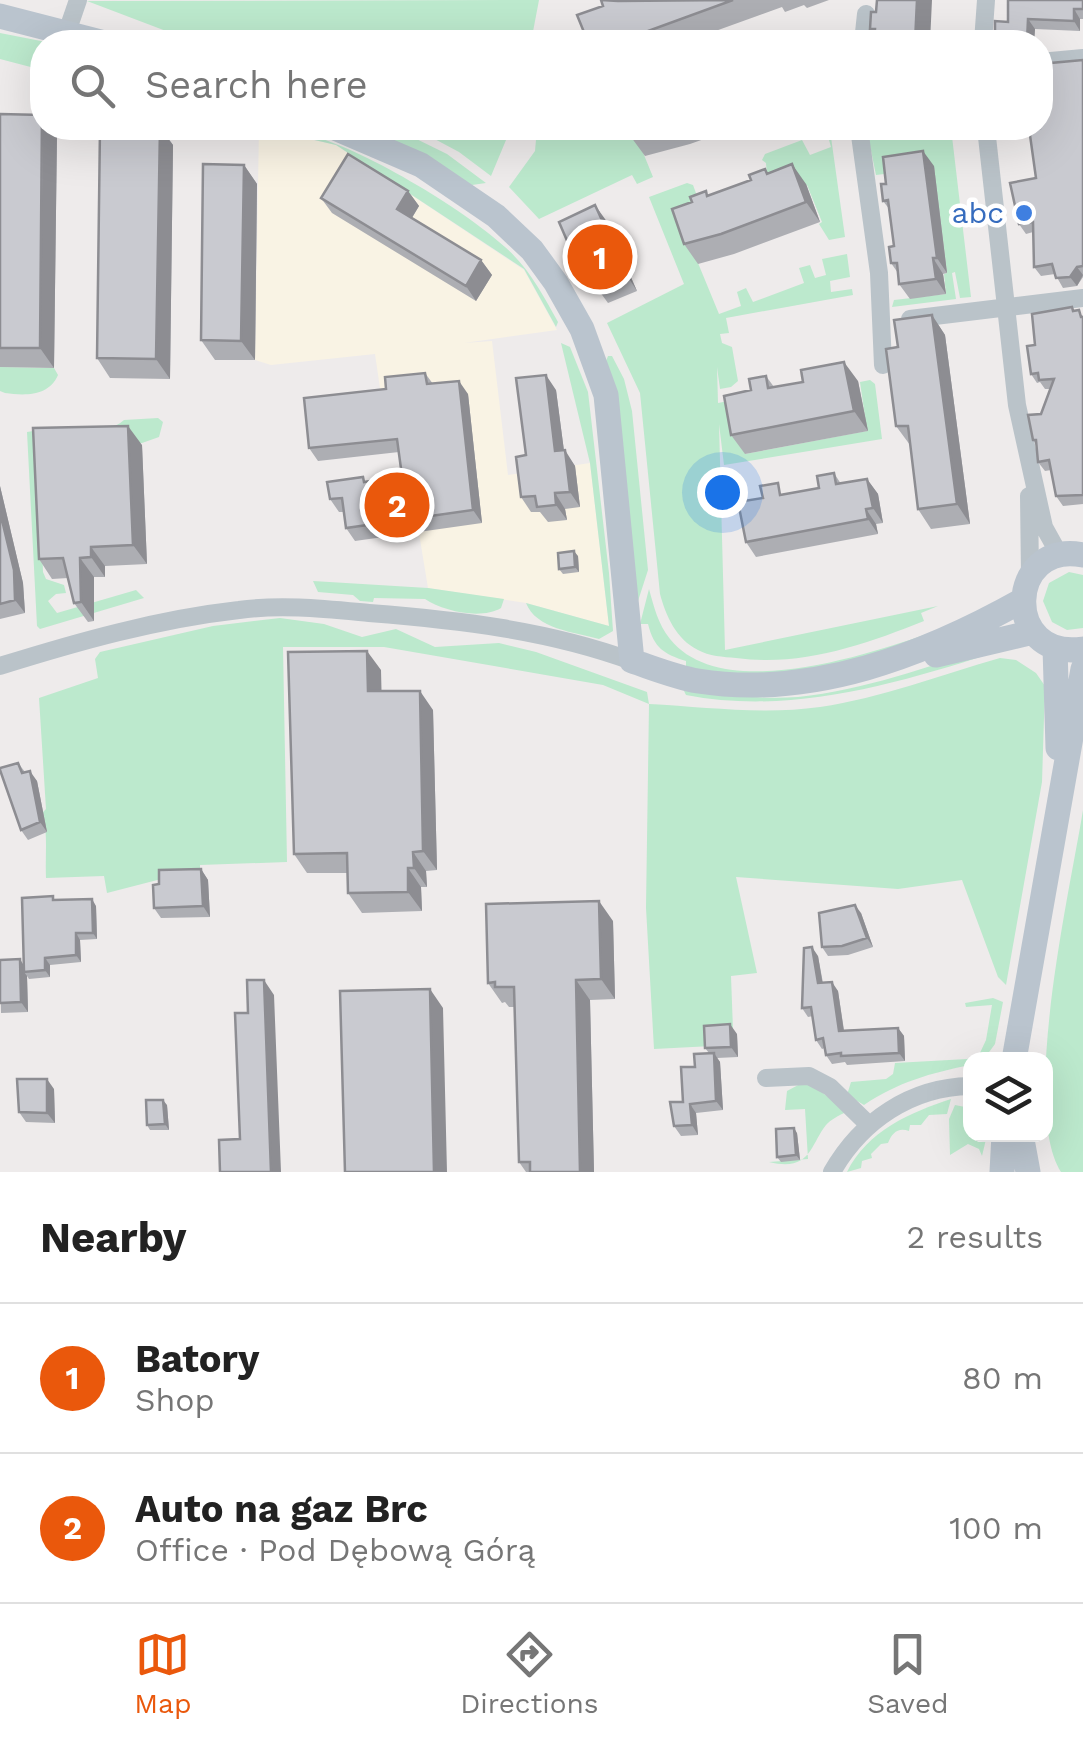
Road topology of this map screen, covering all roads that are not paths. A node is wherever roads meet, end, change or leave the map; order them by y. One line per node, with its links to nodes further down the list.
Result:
1 (78, 0): 6 (street)
2 (986, 0): 8 (street)
3 (866, 14): 7 (street)
4 (0, 16): 5 (street)
5 (58, 30)
6 (67, 30)
7 (864, 30)
8 (985, 30)
9 (1083, 58): 10 (street)
10 (1053, 61)
11 (364, 140): 24 (street)
12 (861, 140): 16 (street)
13 (987, 140): 15 (street)
14 (1083, 298): 15 (street)
15 (1006, 307): 16 (street); 18 (street)
16 (880, 323): 17 (street)
17 (882, 365)
18 (1030, 470): 19 (street); 20 (street)
19 (1071, 554): 20 (street)
20 (1027, 587): 21 (street); 26 (street)
21 (1033, 632): 22 (street); 26 (street)
22 (1055, 648): 23 (street); 28 (street)
23 (1083, 649)
24 (632, 661): 25 (street); 26 (street)
25 (0, 666)
26 (877, 666)
27 (1083, 669): 28 (street)
28 (1059, 798): 29 (street)
29 (1015, 1052)
30 (766, 1078): 32 (street)
31 (963, 1087): 32 (street)
32 (869, 1125): 35 (street)
33 (1004, 1142): 36 (street)
34 (1022, 1142): 37 (street)
35 (832, 1172)
36 (1002, 1172)
37 (1028, 1172)

